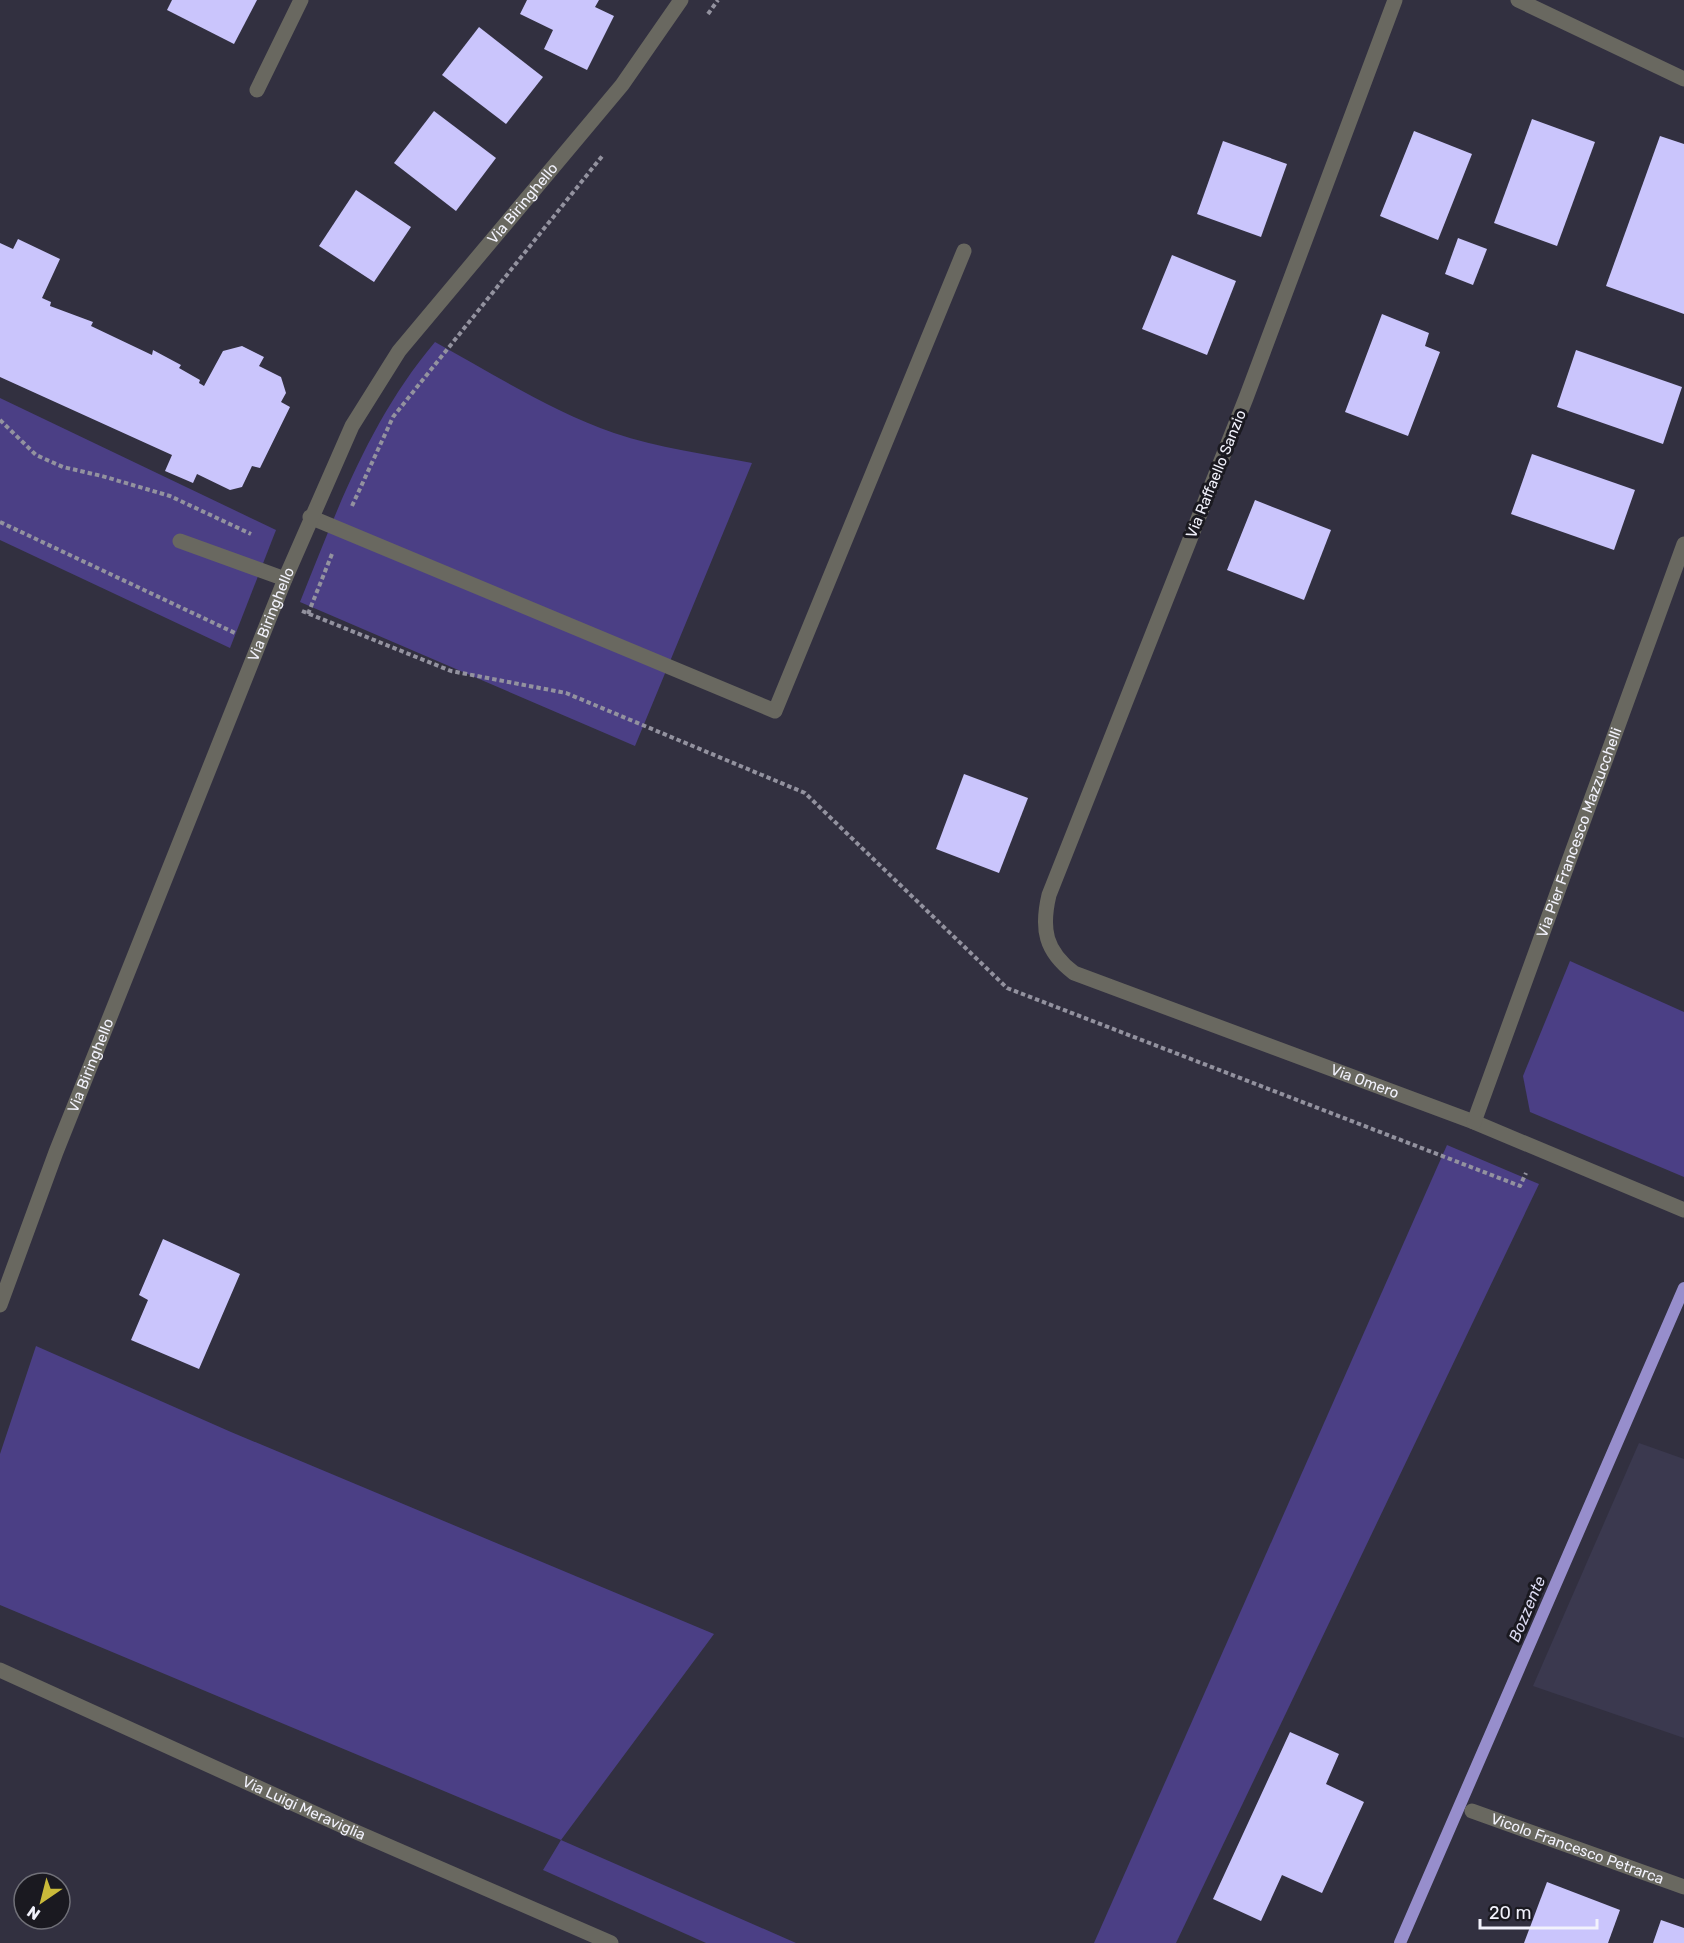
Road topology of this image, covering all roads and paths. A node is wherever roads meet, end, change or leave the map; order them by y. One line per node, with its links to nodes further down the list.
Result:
1 (301, 0): 8 (street)
2 (681, 0): 13 (street, Via Biringhello)
3 (718, 0): 6 (path)
4 (1395, 0): 23 (street, Via Raffaello Sanzio)
5 (1518, 0): 7 (street)
6 (705, 18)
7 (1683, 76)
8 (257, 90)
9 (610, 146): 12 (path)
10 (964, 251): 13 (street)
11 (0, 420): 17 (path)
12 (373, 457)
13 (310, 517): 17 (street, Via Biringhello)
14 (0, 522): 22 (path)
15 (180, 541): 19 (street)
16 (1684, 544): 24 (street, Via Pier Francesco Mazzucchelli)
17 (295, 554): 19 (street, Via Biringhello)
18 (322, 578): 21 (path)
19 (285, 579): 27 (street, Via Biringhello)
20 (297, 609): 21 (path)
21 (308, 614): 25 (path)
22 (237, 634)
23 (1050, 947): 24 (street, Via Omero)
24 (1474, 1122): 26 (street, Via Omero)
25 (1520, 1186)
26 (1684, 1210)
27 (0, 1305)
28 (0, 1670): 31 (street, Via Luigi Meraviglia)
29 (1472, 1811): 30 (street, Vicolo Francesco Petrarca)
30 (1684, 1887)
31 (610, 1943)

